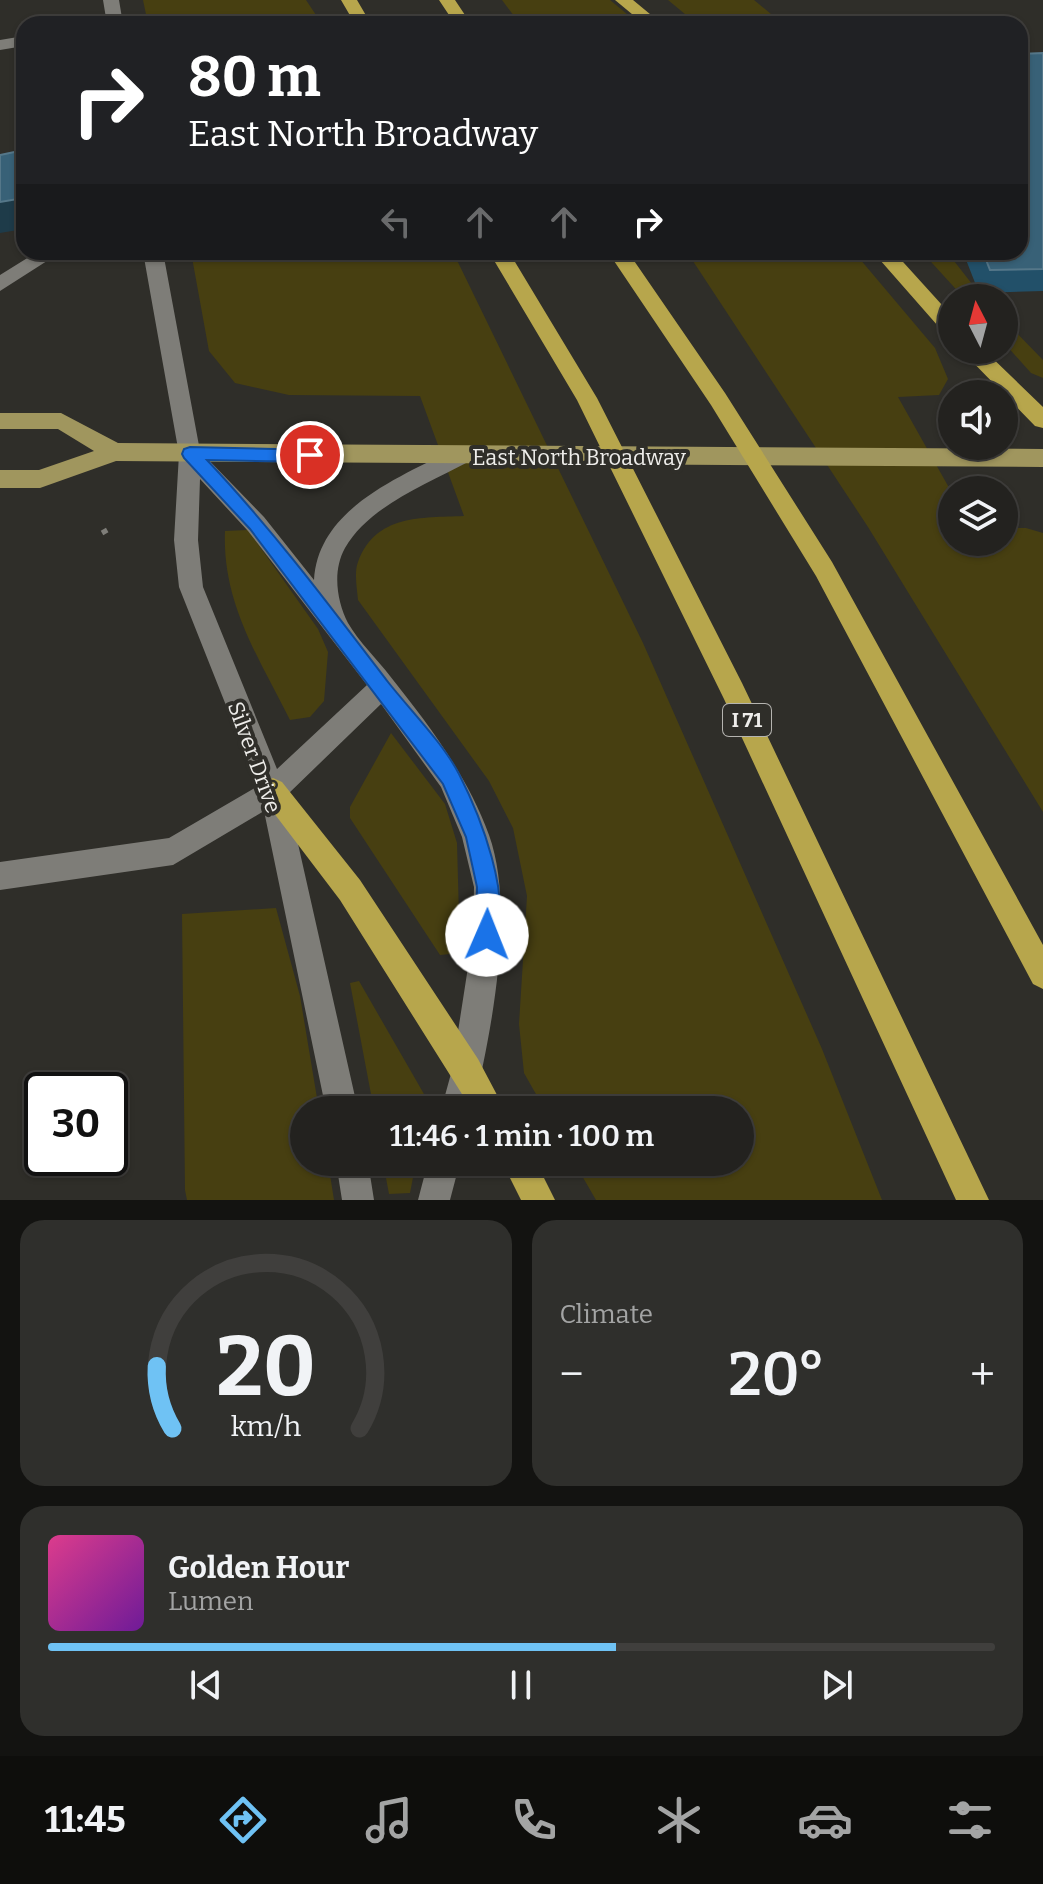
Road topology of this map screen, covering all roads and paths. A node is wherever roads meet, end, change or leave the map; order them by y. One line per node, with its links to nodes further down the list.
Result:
1 (623, 0): 2 (highway)
2 (644, 16)
3 (38, 260): 8 (street)
4 (154, 260): 14 (street, Silver Drive)
5 (504, 260): 35 (highway, I 71)
6 (623, 260): 24 (highway)
7 (890, 260): 9 (highway)
8 (0, 284)
9 (938, 313)
10 (985, 364): 11 (highway)
11 (1043, 420)
12 (0, 421): 13 (main road, East North Broadway)
13 (115, 452): 14 (main road, East North Broadway); 17 (main road, East North Broadway)
14 (190, 454): 15 (main road, East North Broadway); 20 (street); 22 (street, Silver Drive)
15 (460, 456): 16 (main road, East North Broadway); 20 (street)
16 (1043, 458)
17 (0, 479)
18 (109, 529): 19 (path)
19 (102, 533)
20 (341, 636): 21 (street)
21 (383, 686): 22 (street); 25 (street)
22 (273, 791): 23 (street); 25 (highway); 26 (street, Silver Drive)
23 (0, 876)
24 (1043, 974)
25 (467, 1070): 27 (street); 28 (highway)
26 (339, 1096)
27 (460, 1096)
28 (481, 1096)
29 (354, 1176): 32 (street)
30 (440, 1176): 33 (street)
31 (526, 1176): 34 (highway)
32 (358, 1200)
33 (434, 1200)
34 (539, 1200)
35 (973, 1200)

